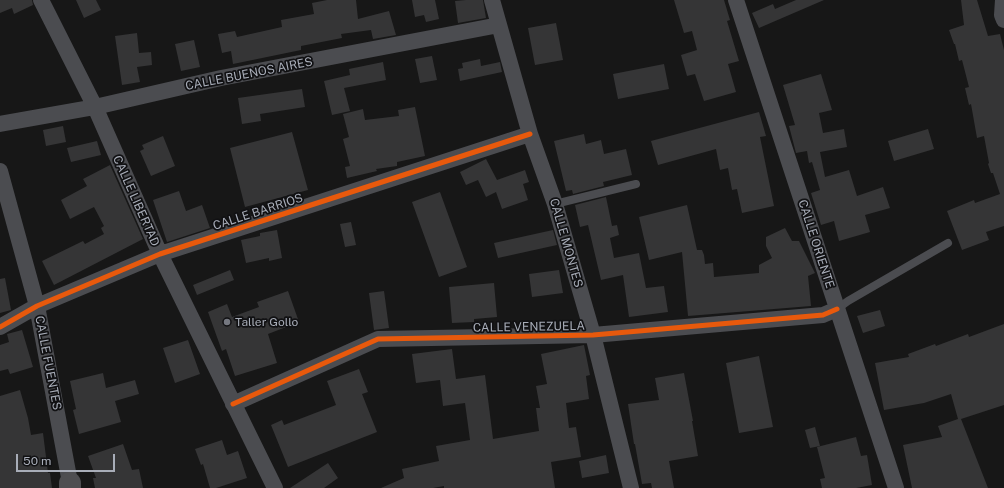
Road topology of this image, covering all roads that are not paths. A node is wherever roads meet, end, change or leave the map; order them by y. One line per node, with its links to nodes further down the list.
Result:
1 (41, 0): 5 (street, CALLE LIBERTAD)
2 (492, 0): 4 (street, CALLE MONTES)
3 (736, 0): 14 (street, CALLE ORIENTE)
4 (499, 25): 5 (street, CALLE BUENOS AIRES); 7 (street, CALLE MONTES)
5 (95, 107): 6 (street, CALLE BUENOS AIRES); 12 (street, CALLE LIBERTAD)
6 (0, 124)
7 (530, 134): 10 (street, CALLE MONTES); 12 (street, CALLE BARRIOS)
8 (0, 171): 13 (street, CALLE FUENTES)
9 (636, 184): 10 (lane)
10 (555, 204): 16 (street, CALLE MONTES)
11 (948, 243): 14 (lane)
12 (160, 254): 13 (street, CALLE BARRIOS); 17 (street, CALLE LIBERTAD)
13 (37, 306): 15 (street, CALLE BARRIOS); 18 (street, CALLE FUENTES)
14 (837, 309): 16 (street, CALLE VENEZUELA); 21 (street, CALLE ORIENTE)
15 (0, 327)
16 (593, 335): 17 (street, CALLE VENEZUELA); 20 (street, CALLE MONTES)
17 (233, 404): 19 (street, CALLE LIBERTAD)
18 (71, 486)
19 (275, 488)
20 (631, 488)
21 (896, 488)

